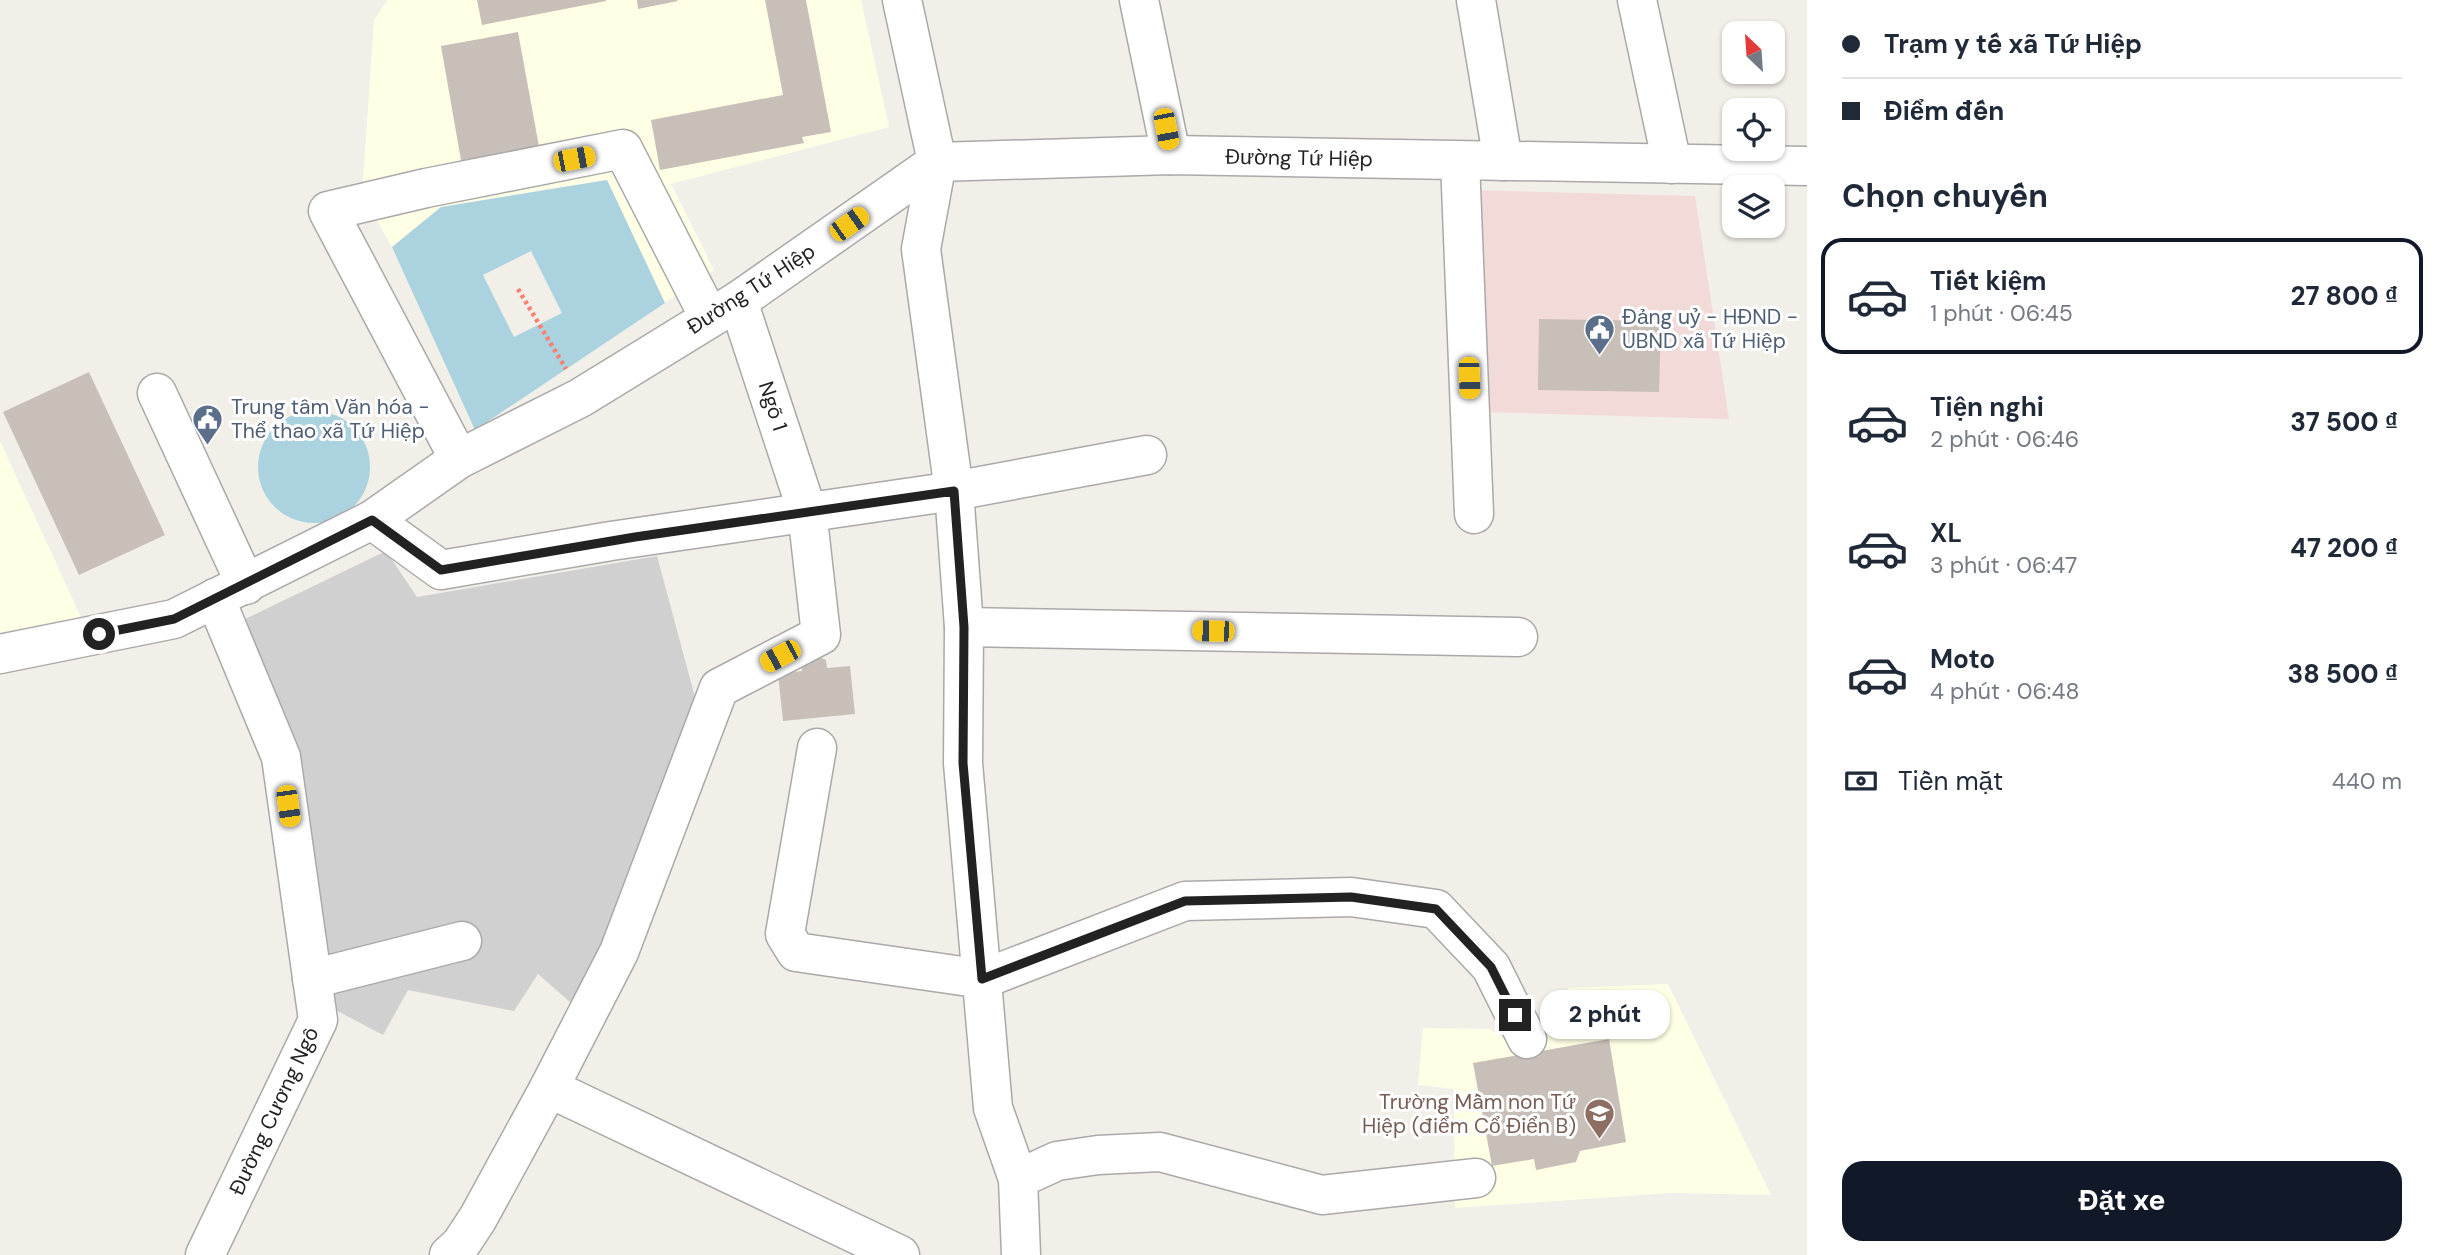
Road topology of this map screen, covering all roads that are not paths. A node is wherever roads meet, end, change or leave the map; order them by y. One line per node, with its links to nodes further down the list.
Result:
1 (902, 0): 8 (street)
2 (1139, 0): 5 (street)
3 (1476, 0): 7 (street)
4 (1637, 0): 9 (street)
5 (1171, 155): 6 (street, Đường Tứ Hiệp); 8 (street, Đường Tứ Hiệp)
6 (1460, 161): 7 (street, Đường Tứ Hiệp); 17 (street)
7 (1503, 161): 9 (street, Đường Tứ Hiệp)
8 (937, 162): 11 (street, Đường Tứ Hiệp); 15 (street)
9 (1672, 164): 10 (street, Đường Tứ Hiệp)
10 (1807, 166)
11 (724, 309): 14 (street, Đường Tứ Hiệp); 14 (street, Ngõ 1); 16 (street, Ngõ 1)
12 (157, 393): 19 (street, Đường Cương Ngô)
13 (1147, 455): 15 (street)
14 (458, 459): 18 (street, Đường Tứ Hiệp)
15 (954, 491): 16 (street); 20 (street)
16 (807, 511): 18 (street); 28 (street, Ngõ 1)
17 (1474, 514)
18 (372, 520): 19 (street, Đường Tứ Hiệp)
19 (231, 592): 22 (street, Đường Tứ Hiệp); 25 (street, Đường Cương Ngô)
20 (964, 627): 21 (street); 26 (street)
21 (1518, 636)
22 (0, 654)
23 (817, 748): 26 (street)
24 (462, 941): 25 (street)
25 (312, 979): 31 (street, Đường Cương Ngô)
26 (982, 979): 27 (street); 30 (street)
27 (1527, 1039)
28 (549, 1088): 32 (street); 33 (street)
29 (1476, 1178): 30 (street)
30 (1018, 1179): 34 (street)
31 (205, 1255)
32 (449, 1255)
33 (900, 1255)
34 (1021, 1255)

